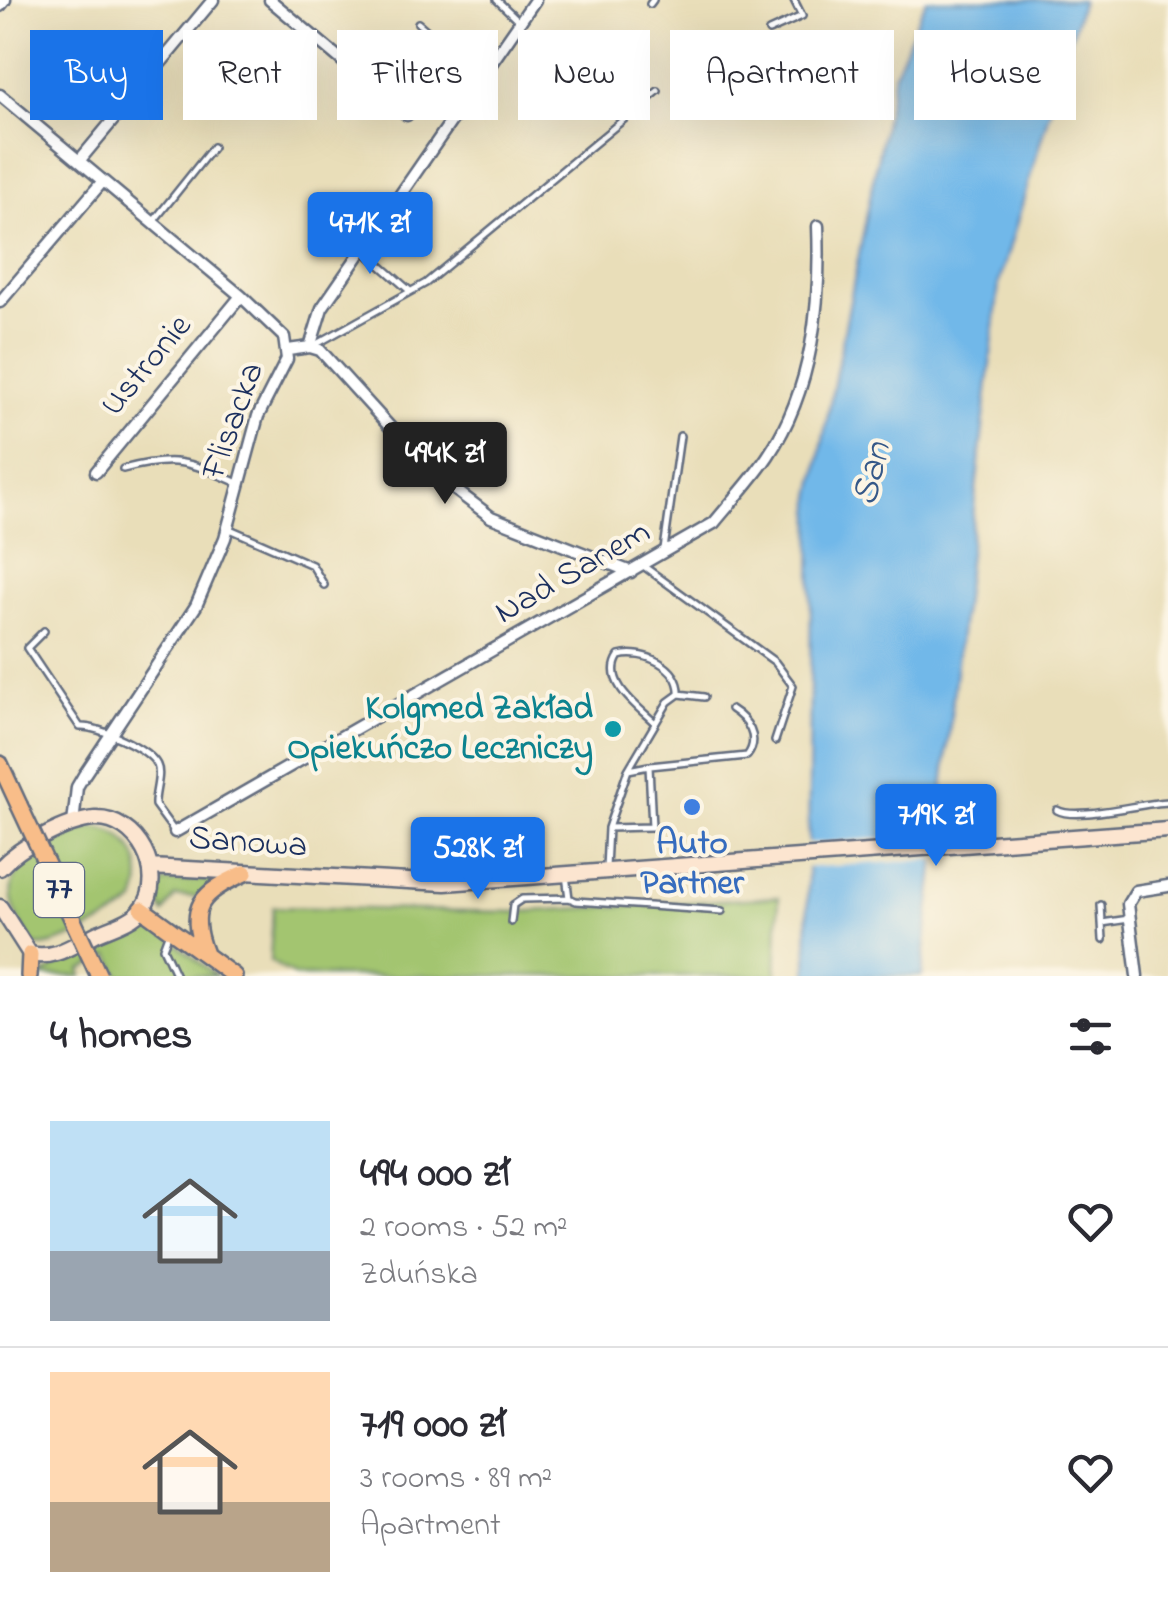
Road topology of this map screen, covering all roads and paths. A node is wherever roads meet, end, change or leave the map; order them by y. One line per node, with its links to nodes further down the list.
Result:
1 (5, 0): 7 (street)
2 (213, 0): 18 (street)
3 (270, 0): 13 (street)
4 (497, 0): 8 (lane)
5 (535, 0): 8 (street, Flisacka)
6 (794, 0): 11 (lane)
7 (0, 6)
8 (520, 22): 12 (street, Flisacka)
9 (418, 23): 10 (lane)
10 (426, 30)
11 (769, 30)
12 (498, 54)
13 (337, 56)
14 (658, 90): 23 (lane)
15 (0, 95): 18 (street)
16 (453, 120): 22 (street, Flisacka)
17 (213, 147): 20 (lane)
18 (79, 161): 19 (street)
19 (103, 181): 20 (street); 25 (street)
20 (153, 222): 24 (street)
21 (818, 226): 33 (street, Nad Sanem)
22 (364, 250): 23 (lane); 26 (street, Flisacka)
23 (410, 291): 26 (lane)
24 (242, 296): 27 (street); 30 (street, Ustronie)
25 (1, 299)
26 (310, 347): 27 (street, Flisacka); 35 (street)
27 (288, 350): 31 (street, Flisacka)
28 (680, 436): 33 (lane)
29 (123, 469): 31 (lane)
30 (96, 472)
31 (238, 483): 32 (street, Flisacka)
32 (228, 527): 36 (lane); 42 (street, Flisacka)
33 (664, 552): 34 (street, Nad Sanem)
34 (642, 565): 35 (street, Nad Sanem); 43 (lane)
35 (630, 572): 54 (street, Nad Sanem)
36 (324, 585)
37 (44, 632): 42 (lane)
38 (679, 694): 39 (lane); 41 (lane); 41 (lane)
39 (704, 697)
40 (730, 709): 45 (lane)
41 (654, 722): 46 (lane)
42 (110, 736): 47 (street, Flisacka); 54 (lane)
43 (775, 741)
44 (0, 764): 76 (main road, 77, bridge)
45 (648, 766): 46 (lane); 52 (lane)
46 (628, 770): 52 (lane)
47 (77, 787): 50 (street); 51 (street, Flisacka)
48 (1168, 802): 49 (lane)
49 (1057, 810)
50 (97, 818): 51 (main road); 55 (main road)
51 (73, 824): 56 (main road)
52 (608, 828): 57 (lane)
53 (1168, 830): 57 (main road, Sanowa)
54 (175, 832)
55 (150, 867): 58 (main road, Sanowa); 64 (main road)
56 (0, 868)
57 (606, 871): 59 (main road, Sanowa)
58 (245, 873): 59 (main road, Sanowa); 74 (main road)
59 (566, 873): 61 (lane)
60 (1168, 886): 66 (street)
61 (569, 898): 65 (lane); 67 (lane)
62 (1101, 905): 68 (lane)
63 (0, 907): 71 (main road)
64 (142, 909): 69 (main road); 73 (main road)
65 (722, 911)
66 (1130, 919): 68 (lane); 79 (street)
67 (511, 922)
68 (1102, 923): 72 (lane)
69 (170, 929): 74 (main road); 77 (lane)
70 (0, 934): 71 (main road)
71 (16, 937): 73 (main road)
72 (1104, 940)
73 (30, 954): 75 (main road)
74 (204, 954): 78 (main road)
75 (28, 976)
76 (99, 976)
77 (176, 976)
78 (234, 976)
79 (1137, 976)

